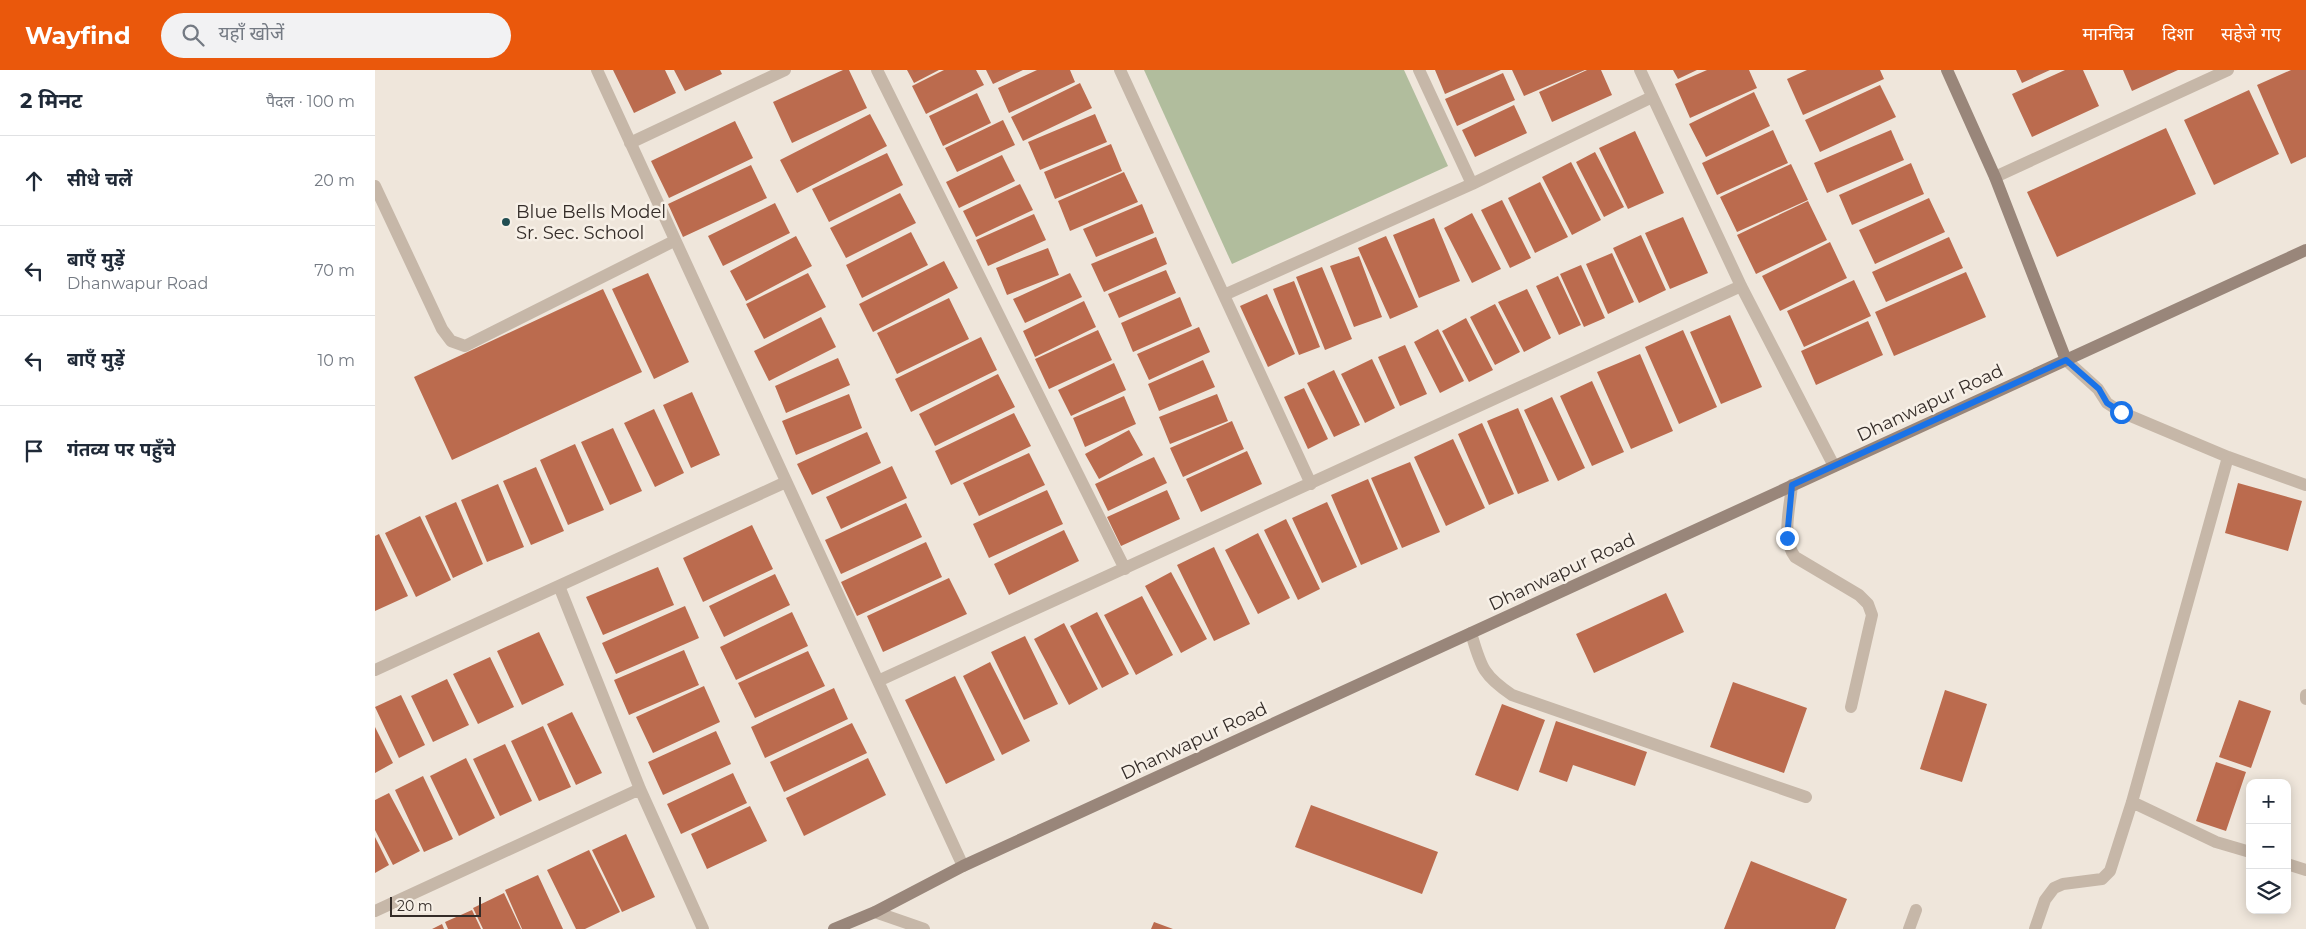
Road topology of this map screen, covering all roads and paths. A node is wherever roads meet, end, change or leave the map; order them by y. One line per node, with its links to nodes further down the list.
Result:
1 (597, 70): 10 (street)
2 (785, 70): 10 (street)
3 (877, 70): 25 (street)
4 (1120, 70): 17 (street)
5 (1419, 70): 12 (street)
6 (1640, 70): 9 (street)
7 (1947, 70): 11 (street)
8 (2228, 70): 11 (street)
9 (1652, 97): 12 (street); 16 (street)
10 (630, 143): 14 (street)
11 (1995, 177): 18 (street)
12 (1472, 184): 17 (street)
13 (375, 186): 14 (street)
14 (674, 242): 21 (street)
15 (2306, 250): 18 (street, Dhanwapur Road)
16 (1741, 286): 20 (street); 22 (street)
17 (1224, 295): 22 (street)
18 (2066, 360): 19 (street); 20 (street, Dhanwapur Road)
19 (2228, 457): 24 (street); 33 (street)
20 (1834, 466): 23 (street, Dhanwapur Road)
21 (786, 482): 26 (street); 29 (street)
22 (1311, 484): 25 (street)
23 (1792, 485): 27 (street, Dhanwapur Road); 30 (street)
24 (2306, 485)
25 (1125, 570): 29 (street)
26 (559, 586): 28 (street); 31 (street)
27 (1471, 633): 32 (street); 36 (street, Dhanwapur Road)
28 (375, 670)
29 (878, 681): 36 (street)
30 (1851, 707)
31 (640, 789): 39 (street); 41 (street)
32 (1806, 796)
33 (2132, 802): 34 (street); 45 (street)
34 (2246, 851)
35 (2291, 865): 37 (street)
36 (963, 866): 40 (street, Dhanwapur Road)
37 (2306, 870)
38 (1916, 910): 44 (street)
39 (375, 911)
40 (875, 912): 42 (street, Dhanwapur Road); 43 (street)
41 (703, 929)
42 (834, 929)
43 (924, 929)
44 (1909, 929)
45 (2035, 929)

